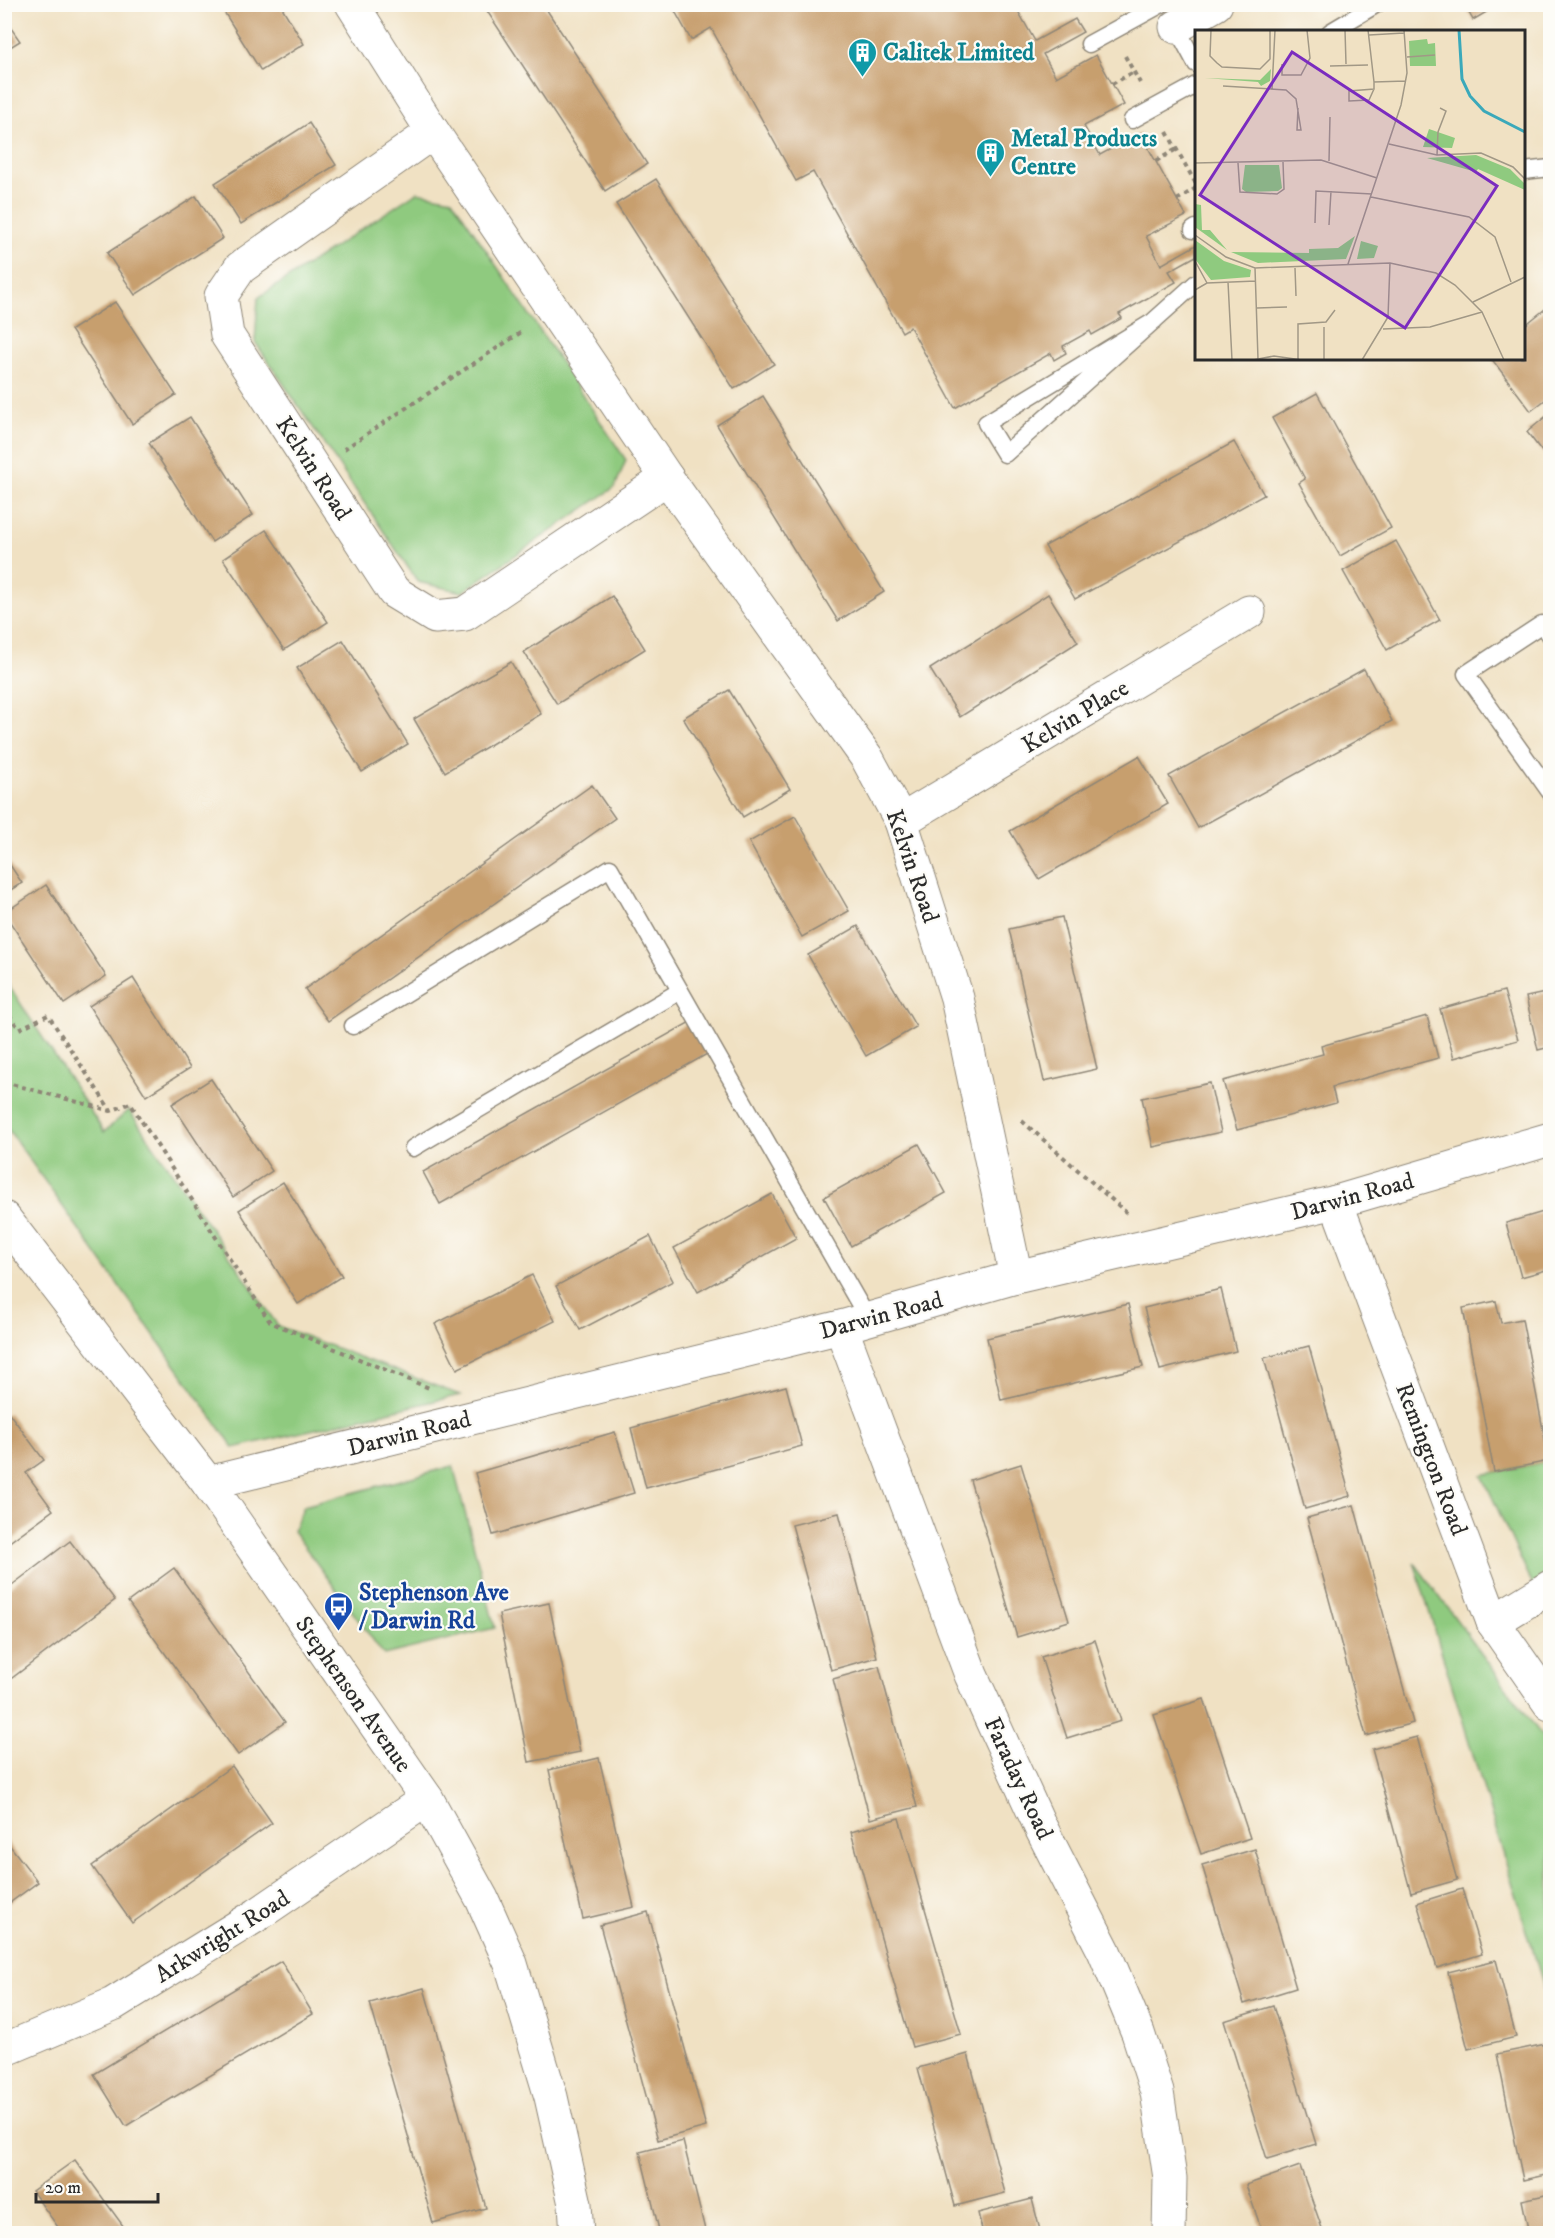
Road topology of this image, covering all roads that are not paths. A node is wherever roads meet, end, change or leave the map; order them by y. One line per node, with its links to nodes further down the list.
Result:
1 (351, 4): 10 (street, Kelvin Road)
2 (1215, 4): 4 (street)
3 (1377, 4): 5 (lane)
4 (1167, 12): 6 (lane); 7 (lane)
5 (1333, 30)
6 (1089, 44)
7 (1195, 61)
8 (1195, 86): 9 (lane)
9 (1132, 120)
10 (434, 132): 15 (street, Kelvin Road); 15 (street, Kelvin Road)
11 (1551, 168): 12 (lane)
12 (1525, 171)
13 (1195, 285): 14 (lane)
14 (1154, 321): 14 (lane)
15 (667, 478): 19 (street, Kelvin Road)
16 (1250, 612): 19 (street, Kelvin Place)
17 (1551, 635): 18 (lane)
18 (1551, 792)
19 (902, 821): 26 (street, Kelvin Road)
20 (680, 991): 21 (lane); 23 (lane); 27 (lane)
21 (353, 1026)
22 (1551, 1139): 24 (street, Darwin Road)
23 (413, 1148)
24 (1336, 1202): 26 (street, Darwin Road); 30 (street, Remington Road)
25 (4, 1218): 28 (street, Stephenson Avenue)
26 (1016, 1277): 27 (street, Darwin Road)
27 (855, 1323): 28 (street, Darwin Road); 35 (street, Faraday Road)
28 (208, 1483): 32 (street, Stephenson Avenue)
29 (1551, 1587): 30 (street)
30 (1493, 1622): 31 (street, Remington Road)
31 (1551, 1704)
32 (427, 1799): 33 (street, Arkwright Road); 34 (street, Stephenson Avenue)
33 (4, 2050)
34 (577, 2234)
35 (1169, 2234)

